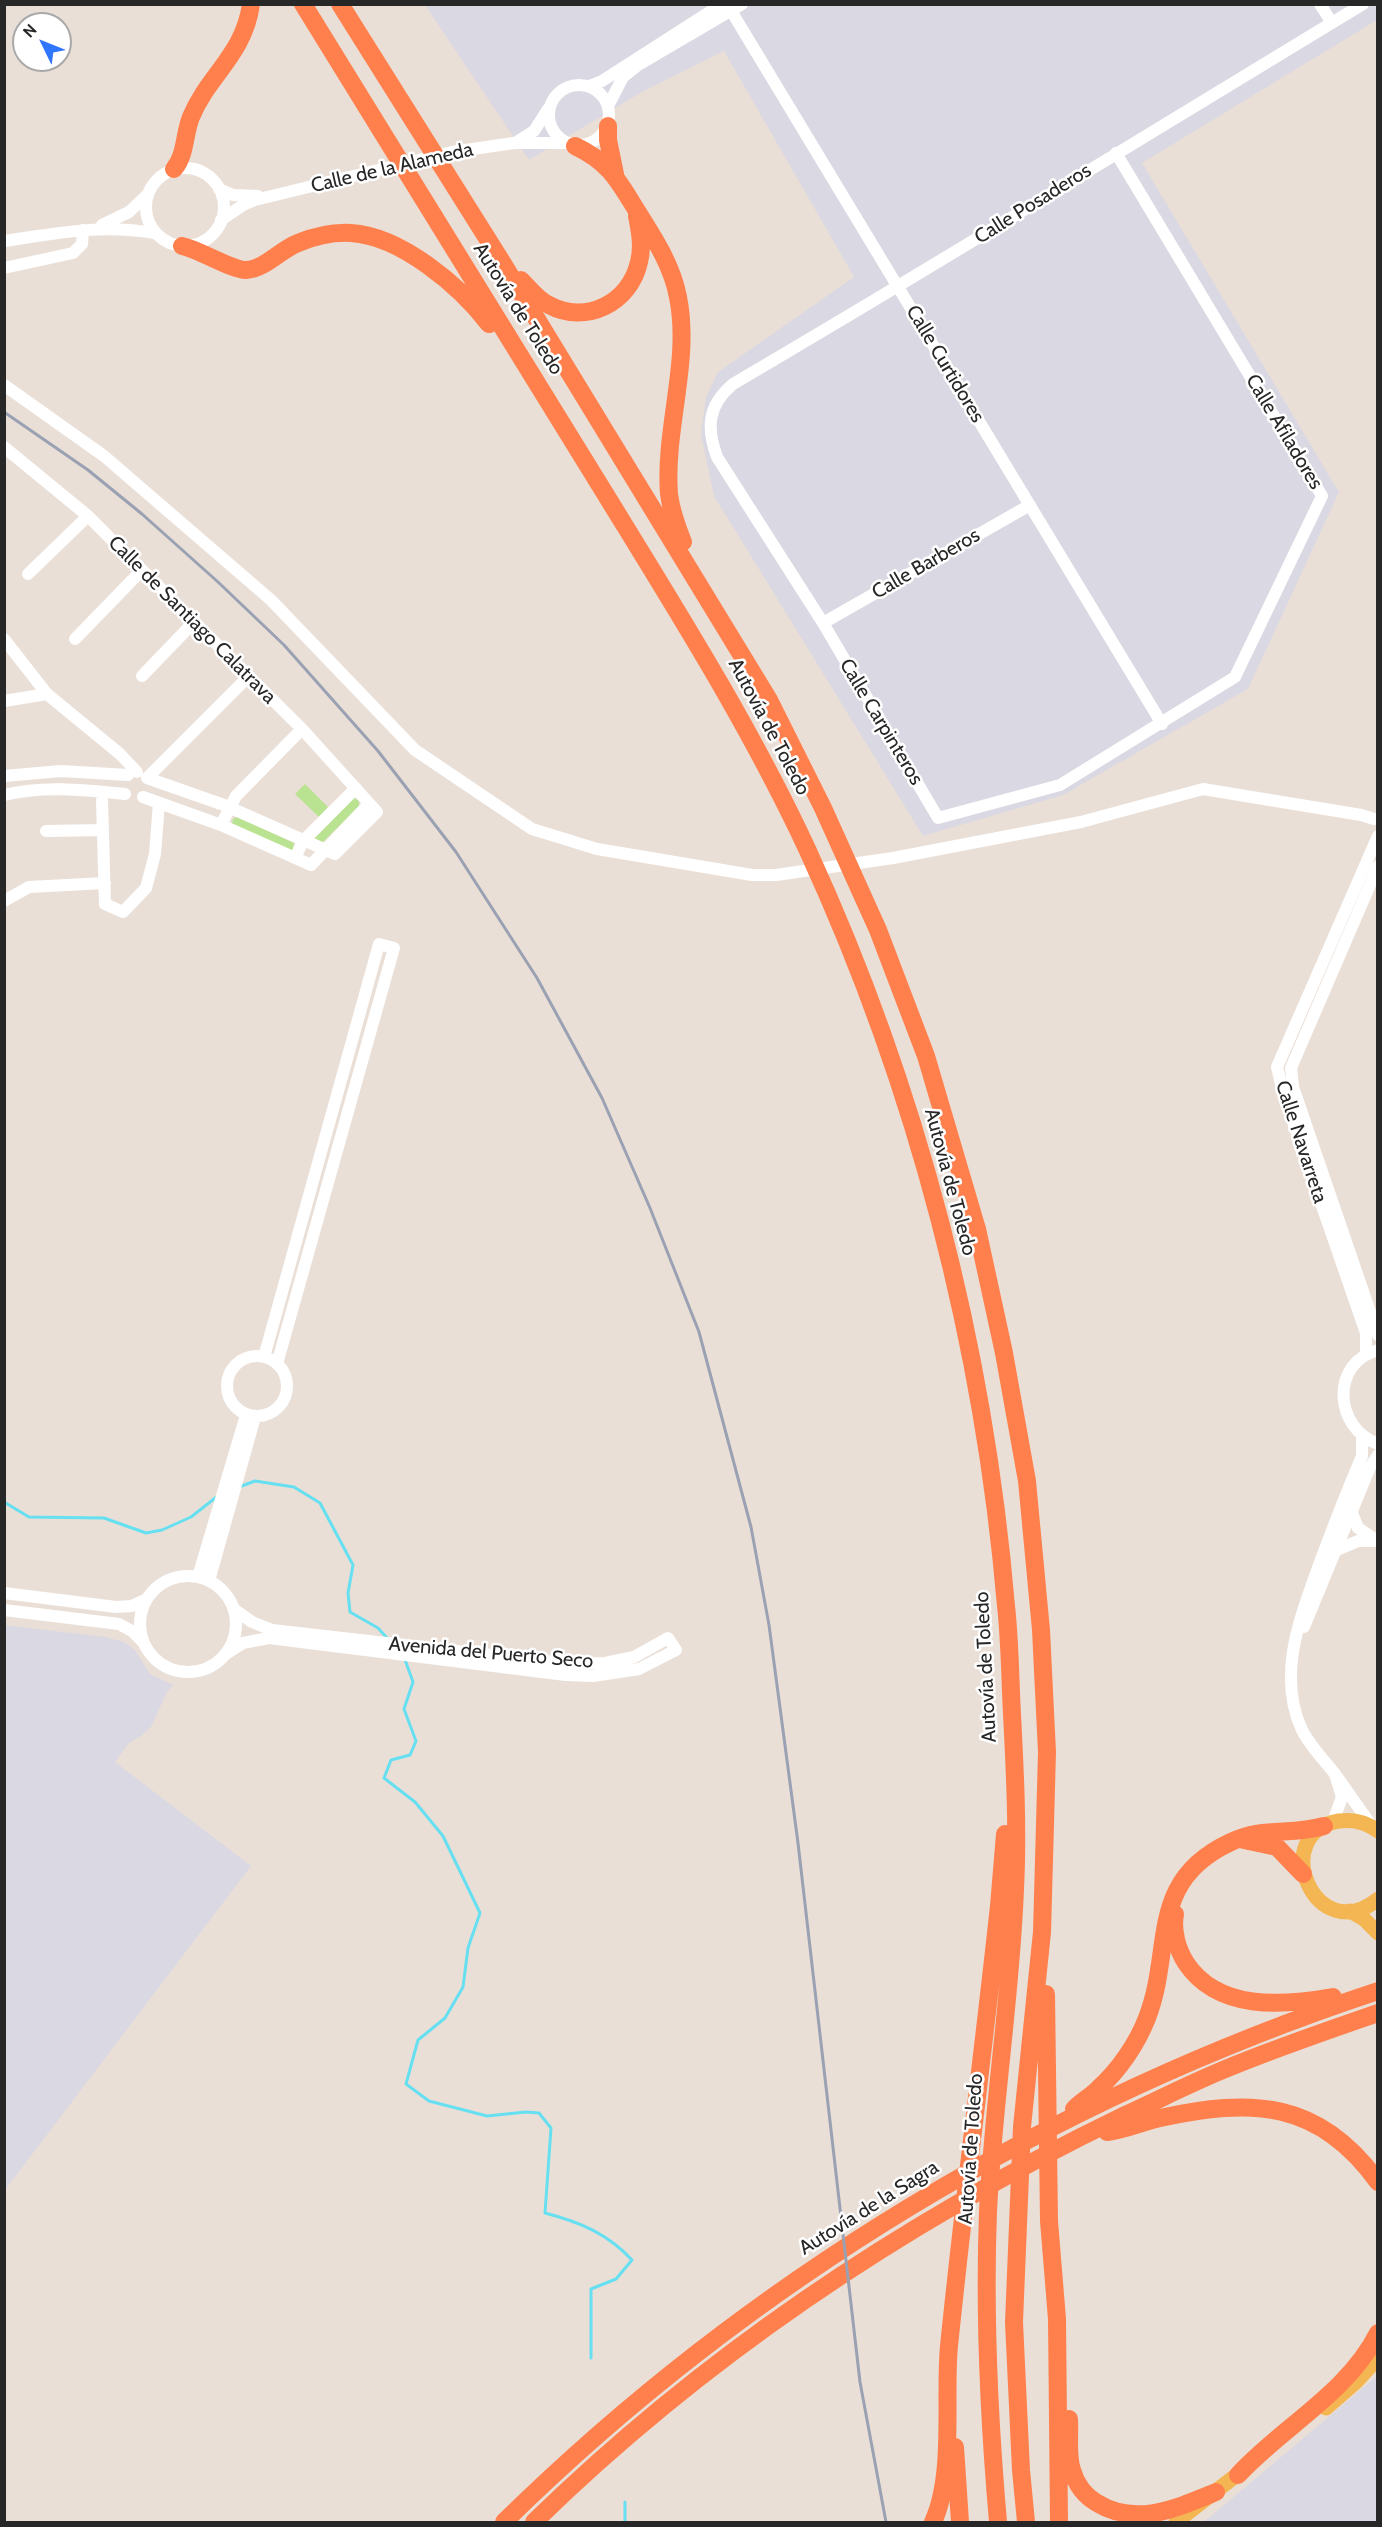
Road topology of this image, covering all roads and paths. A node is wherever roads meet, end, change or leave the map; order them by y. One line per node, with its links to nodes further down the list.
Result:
1 (251, 4): 15 (highway)
2 (303, 4): 29 (highway, Autovía de Toledo)
3 (340, 4): 26 (highway, Autovía de Toledo)
4 (1320, 4): 7 (street)
5 (1363, 4): 7 (street, Calle Posaderos)
6 (731, 6): 8 (street); 9 (street); 28 (street, Calle Curtidores)
7 (1332, 23): 14 (street, Calle Posaderos)
8 (589, 86): 9 (street); 10 (street)
9 (608, 106): 11 (street)
10 (549, 108): 12 (street, Calle de la Alameda); 13 (street)
11 (608, 126): 13 (street); 16 (highway)
12 (514, 143): 13 (street, Calle de la Alameda); 19 (street, Calle de la Alameda)
13 (570, 145): 16 (highway)
14 (1116, 153): 28 (street, Calle Posaderos); 46 (street, Calle Afiladores)
15 (174, 169): 17 (street, Calle de la Alameda); 18 (street)
16 (615, 174): 20 (highway)
17 (219, 189): 19 (street, Calle de la Alameda); 21 (street)
18 (148, 194): 22 (street); 23 (street)
19 (271, 195): 21 (street, Calle de la Alameda)
20 (636, 209): 26 (highway); 35 (highway)
21 (221, 220): 25 (street, Calle de la Alameda)
22 (86, 229): 23 (street); 24 (street); 27 (street)
23 (155, 233): 25 (street)
24 (4, 241)
25 (182, 246): 29 (highway)
26 (502, 262): 35 (highway, Autovía de Toledo)
27 (4, 268)
28 (898, 288): 31 (street, Calle Posaderos); 33 (street, Calle Curtidores)
29 (523, 359): 88 (highway, Autovía de Toledo)
30 (4, 385): 57 (street)
31 (712, 413): 39 (street, Calle Carpinteros)
32 (4, 447): 34 (street, Calle de Santiago Calatrava)
33 (1030, 505): 39 (street, Calle Barberos); 46 (street, Calle Curtidores)
34 (88, 516): 36 (street, Calle de Santiago Calatrava); 37 (street)
35 (684, 556): 97 (highway, Autovía de Toledo)
36 (142, 570): 38 (street, Calle de Santiago Calatrava); 41 (street)
37 (28, 574)
38 (195, 621): 42 (street); 43 (street, Calle de Santiago Calatrava)
39 (823, 623): 46 (street, Calle Carpinteros)
40 (4, 639): 44 (street)
41 (75, 639)
42 (142, 676)
43 (249, 676): 47 (street, Calle de Santiago Calatrava); 48 (street)
44 (47, 694): 45 (street); 48 (street)
45 (4, 701)
46 (1162, 724)
47 (302, 729): 50 (street, Calle de Santiago Calatrava); 56 (street)
48 (137, 775): 49 (street); 51 (street); 53 (street); 56 (street)
49 (4, 776)
50 (356, 788): 62 (street); 63 (street, Calle de Santiago Calatrava)
51 (125, 794): 52 (street); 53 (street)
52 (4, 795)
53 (143, 797): 55 (street)
54 (102, 800): 59 (street)
55 (159, 803): 58 (street); 66 (street)
56 (229, 807): 58 (street); 62 (street)
57 (1374, 819)
58 (221, 825): 64 (street)
59 (103, 830): 60 (street); 66 (street)
60 (46, 831)
61 (1377, 836): 69 (street, Calle Navarreta)
62 (303, 842): 63 (street); 64 (street)
63 (329, 852): 64 (street)
64 (295, 858)
65 (1377, 866): 68 (street, Calle Navarreta)
66 (105, 883): 67 (street)
67 (4, 901)
68 (1377, 1335)
69 (1372, 1352): 73 (street)
70 (264, 1357): 71 (street); 71 (street); 72 (street)
71 (277, 1364): 72 (street)
72 (250, 1416): 76 (street); 76 (street)
73 (1362, 1436): 74 (street); 87 (street)
74 (1377, 1444)
75 (1377, 1455): 77 (street)
76 (229, 1492): 80 (street); 80 (street)
77 (1352, 1513): 78 (street); 79 (street)
78 (1377, 1541): 79 (street)
79 (1337, 1550): 87 (street)
80 (203, 1579): 82 (street); 84 (street, Avenida del Puerto Seco)
81 (4, 1593): 82 (street)
82 (147, 1599): 85 (street)
83 (4, 1610): 85 (street, Avenida del Puerto Seco)
84 (235, 1610): 86 (street); 86 (street, Avenida del Puerto Seco)
85 (144, 1643): 86 (street, Avenida del Puerto Seco)
86 (226, 1654)
87 (1291, 1675): 89 (street)
88 (1015, 1767): 104 (highway); 114 (highway, Autovía de Toledo)
89 (1335, 1774): 90 (street); 91 (street)
90 (1329, 1824): 91 (main road); 92 (highway); 93 (main road)
91 (1374, 1829)
92 (1237, 1839): 93 (highway); 94 (highway)
93 (1303, 1874): 96 (main road)
94 (1179, 1888): 99 (highway); 101 (highway)
95 (1377, 1899): 96 (main road)
96 (1350, 1911): 98 (main road)
97 (1042, 1932): 105 (highway); 115 (highway, Autovía de Toledo)
98 (1377, 1933)
99 (1370, 1994): 101 (highway)
100 (1377, 2013): 102 (highway)
101 (1080, 2109): 110 (highway, Autovía de la Sagra)
102 (1084, 2135): 103 (highway); 111 (highway)
103 (1377, 2182)
104 (953, 2307): 112 (highway); 113 (highway)
105 (1057, 2319): 109 (highway); 116 (highway)
106 (1377, 2333): 108 (highway)
107 (1377, 2358): 108 (main road)
108 (1238, 2475): 109 (main road)
109 (1216, 2492): 117 (main road)
110 (504, 2523)
111 (534, 2523)
112 (933, 2523)
113 (960, 2523)
114 (998, 2523)
115 (1026, 2523)
116 (1059, 2523)
117 (1176, 2523)

